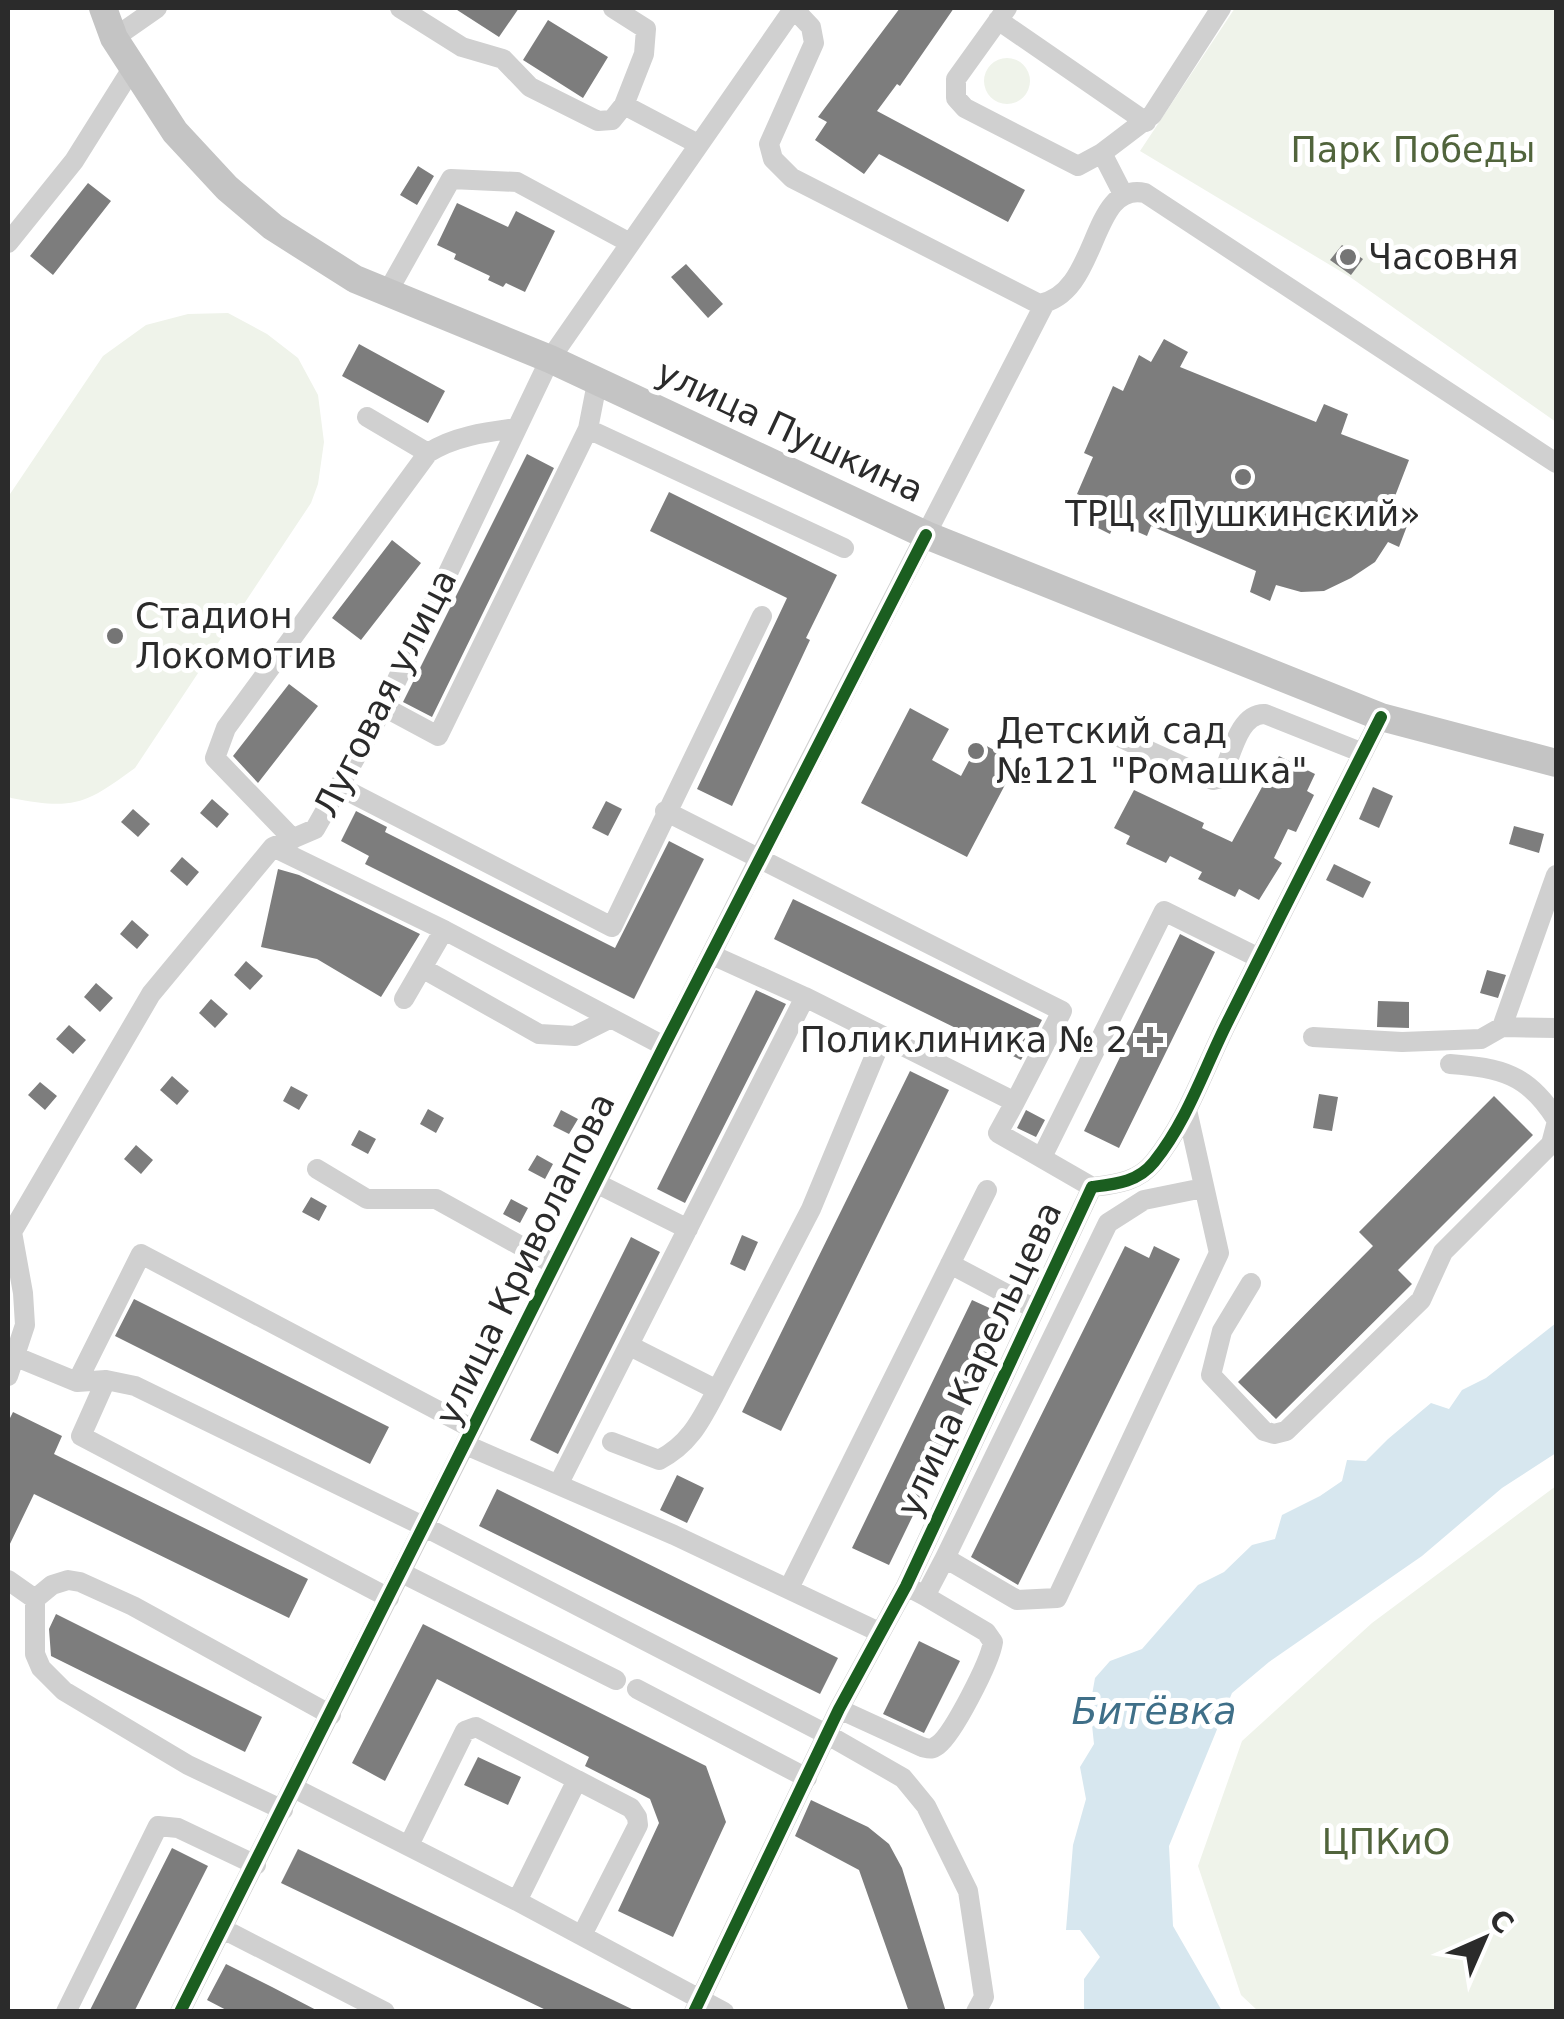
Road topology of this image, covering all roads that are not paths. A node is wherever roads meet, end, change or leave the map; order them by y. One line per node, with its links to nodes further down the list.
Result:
1 (103, 8): 8 (main road, улица Пушкина)
2 (158, 8): 8 (street)
3 (400, 8): 10 (street)
4 (613, 8): 10 (street)
5 (794, 8): 12 (street, Луговая улица); 18 (street)
6 (1221, 8): 11 (street)
7 (1002, 14): 11 (street); 13 (street)
8 (114, 38): 9 (main road, улица Пушкина)
9 (133, 67): 15 (street); 17 (main road, улица Пушкина)
10 (624, 105): 12 (street)
11 (1146, 122): 13 (street)
12 (698, 144): 16 (street, Луговая улица)
13 (1102, 154): 14 (street)
14 (1123, 194): 18 (street, улица Криволапова); 25 (street)
15 (8, 243)
16 (630, 243): 17 (street); 19 (street, Луговая улица)
17 (387, 293): 19 (main road, улица Пушкина)
18 (1045, 303): 26 (street, улица Криволапова)
19 (550, 359): 20 (main road, улица Пушкина); 22 (street, Луговая улица)
20 (597, 383): 23 (street); 26 (main road, улица Пушкина)
21 (367, 417): 24 (street)
22 (517, 428): 24 (street); 29 (street, Луговая улица)
23 (588, 428): 27 (street); 29 (street)
24 (428, 453): 36 (street)
25 (1556, 463)
26 (926, 536): 30 (main road, улица Пушкина); 37 (street, улица Криволапова)
27 (844, 548)
28 (762, 616): 35 (street)
29 (384, 707): 34 (street, Луговая улица)
30 (1381, 717): 32 (street); 33 (main road, улица Пушкина)
31 (1120, 738): 32 (street)
32 (1363, 753): 41 (street)
33 (1556, 763)
34 (340, 786): 35 (street); 36 (street, Луговая улица)
35 (666, 810): 37 (street)
36 (283, 843): 39 (street); 69 (street, Луговая улица)
37 (759, 859): 40 (street, улица Криволапова); 52 (street)
38 (1556, 875): 46 (street)
39 (444, 930): 42 (street); 45 (street)
40 (712, 955): 43 (street); 50 (street, улица Криволапова)
41 (1259, 958): 53 (street); 55 (street)
42 (422, 968): 44 (street); 45 (street)
43 (805, 997): 48 (street); 63 (street)
44 (404, 1000)
45 (611, 1018): 50 (street)
46 (1502, 1027): 47 (street); 49 (street)
47 (1556, 1028)
48 (883, 1036): 52 (street); 72 (street)
49 (1313, 1037)
50 (664, 1046): 57 (street, улица Криволапова)
51 (1450, 1064): 54 (street)
52 (1015, 1102): 55 (street)
53 (1186, 1110): 58 (street); 60 (street)
54 (1556, 1122): 66 (street)
55 (1042, 1158): 59 (street)
56 (317, 1169): 65 (street)
57 (596, 1183): 63 (street); 65 (street, улица Криволапова)
58 (1124, 1183): 59 (street, улица Карельцева); 62 (street)
59 (1092, 1187): 67 (street, улица Карельцева)
60 (1203, 1188): 62 (street); 77 (street)
61 (987, 1190): 64 (street)
62 (1142, 1201): 77 (street)
63 (688, 1229): 68 (street)
64 (950, 1264): 67 (street); 80 (street)
65 (555, 1265): 73 (street, улица Криволапова)
66 (1251, 1283)
67 (1035, 1309): 81 (street, улица Карельцева)
68 (630, 1346): 72 (street); 75 (street)
69 (11, 1366): 71 (street)
70 (106, 1380): 71 (street); 76 (street); 82 (street)
71 (77, 1382): 73 (street)
72 (717, 1390): 74 (street)
73 (470, 1437): 75 (street); 76 (street, улица Криволапова)
74 (612, 1442)
75 (559, 1483): 80 (street)
76 (425, 1527): 78 (street, улица Криволапова); 89 (street)
77 (945, 1558): 81 (street)
78 (402, 1573): 82 (street, улица Криволапова); 85 (street)
79 (8, 1580): 83 (street)
80 (789, 1588): 84 (street)
81 (916, 1591): 84 (street, улица Карельцева); 87 (street)
82 (389, 1598): 88 (street, улица Криволапова)
83 (35, 1599): 88 (street); 93 (street)
84 (879, 1632): 87 (street, улица Карельцева)
85 (616, 1680)
86 (636, 1690): 90 (street)
87 (839, 1709): 89 (street, улица Карельцева)
88 (331, 1716): 92 (street, улица Криволапова)
89 (828, 1735): 90 (street, улица Карельцева); 104 (street)
90 (807, 1778): 99 (street, улица Карельцева)
91 (577, 1780): 94 (street); 96 (street); 98 (street)
92 (294, 1788): 93 (street, улица Криволапова); 94 (street)
93 (283, 1810): 95 (street, улица Криволапова)
94 (409, 1845): 96 (street)
95 (256, 1865): 97 (street, улица Криволапова); 100 (street)
96 (517, 1901): 98 (street)
97 (223, 1929): 101 (street, улица Криволапова); 102 (street)
98 (582, 1935): 99 (street)
99 (698, 2005): 103 (street)
100 (66, 2012)
101 (180, 2012)
102 (384, 2012)
103 (724, 2012)
104 (976, 2012)

